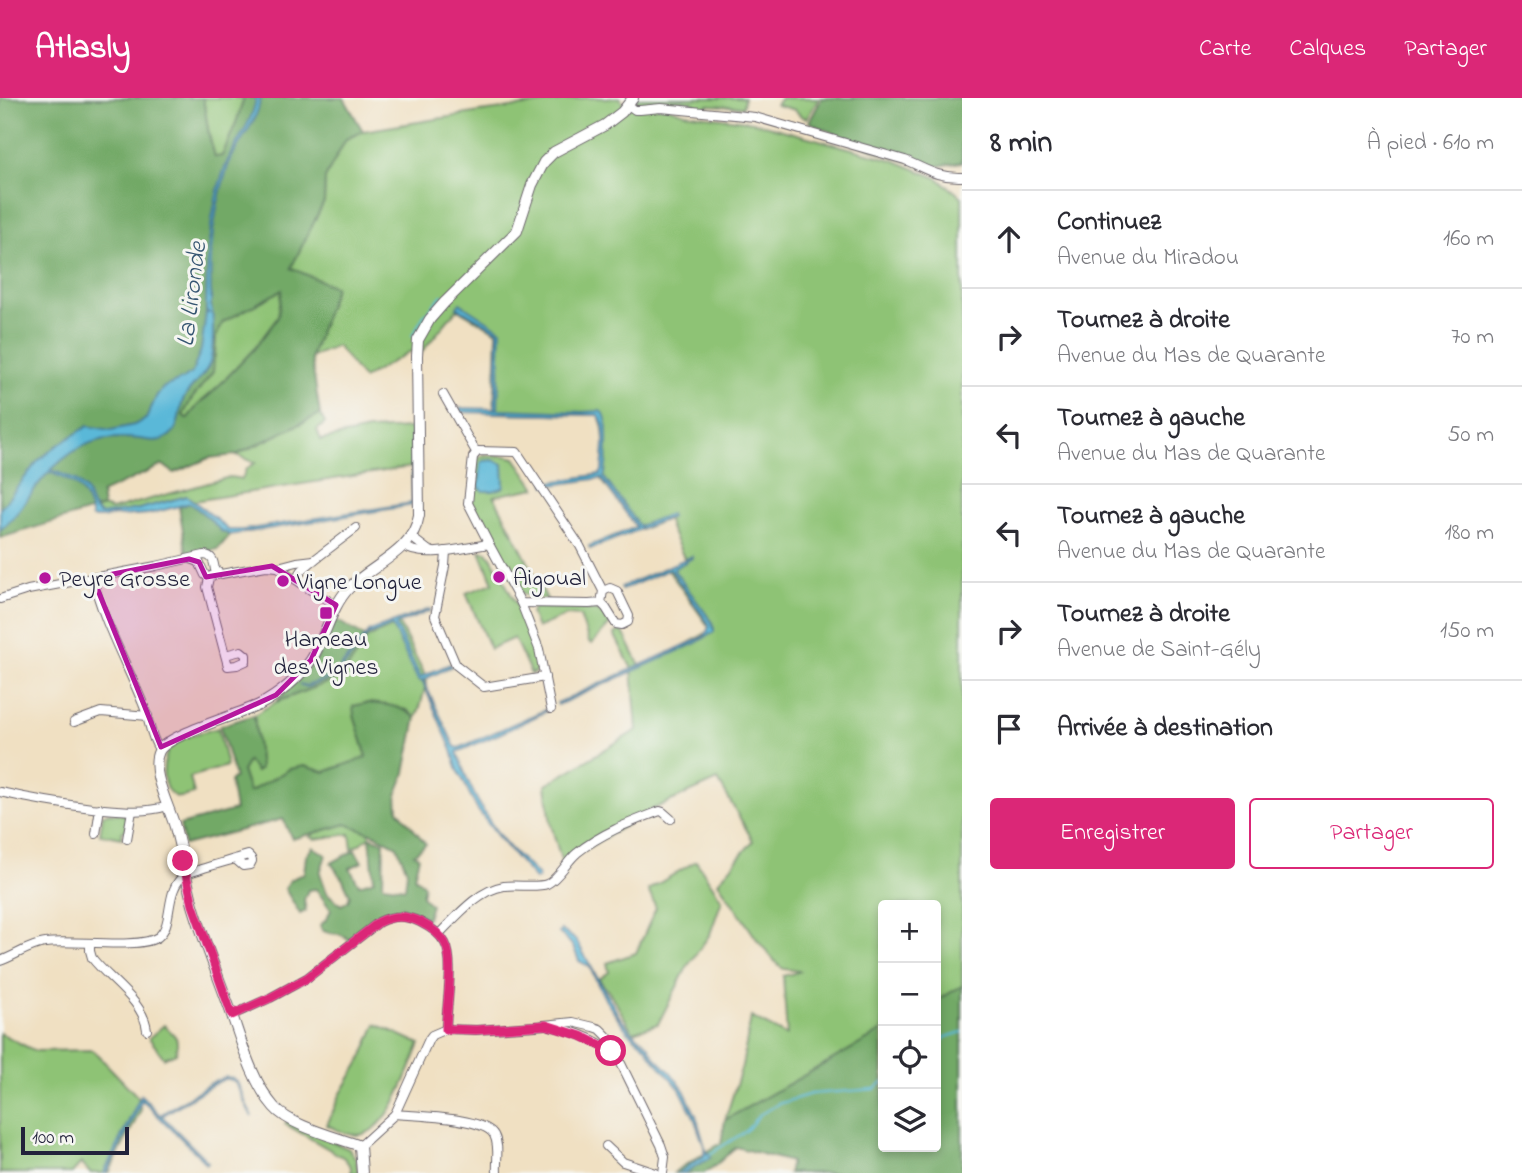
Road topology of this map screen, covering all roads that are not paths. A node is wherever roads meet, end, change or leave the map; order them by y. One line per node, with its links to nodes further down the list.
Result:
1 (631, 102): 2 (street); 6 (street)
2 (962, 177)
3 (443, 394): 4 (street)
4 (476, 452): 7 (street); 18 (street)
5 (356, 528): 12 (street)
6 (411, 537): 8 (street); 10 (street)
7 (489, 544): 9 (street); 20 (street)
8 (404, 546): 10 (street); 22 (street)
9 (446, 551): 10 (street); 24 (street)
10 (433, 552)
11 (202, 558): 14 (street); 15 (street); 16 (street)
12 (314, 560): 13 (street); 17 (street)
13 (278, 567): 14 (street); 17 (street)
14 (221, 574): 16 (street)
15 (93, 578): 19 (street); 26 (street)
16 (209, 578): 23 (street)
17 (296, 580): 22 (street)
18 (603, 591): 21 (street); 21 (street)
19 (0, 599)
20 (521, 603): 21 (street); 24 (street)
21 (601, 603)
22 (336, 605): 28 (street)
23 (225, 655)
24 (545, 677): 25 (street)
25 (551, 709)
26 (148, 716): 27 (street); 28 (street)
27 (74, 722)
28 (159, 749): 30 (street)
29 (0, 792): 31 (street)
30 (167, 806): 32 (street); 37 (street)
31 (100, 808): 32 (street); 34 (street)
32 (132, 811): 35 (street)
33 (671, 819): 38 (street)
34 (96, 834)
35 (127, 839)
36 (234, 859): 37 (street)
37 (186, 874): 39 (street); 41 (street)
38 (439, 934): 41 (street); 43 (street)
39 (90, 943): 40 (street); 44 (street)
40 (0, 961)
41 (232, 1015): 47 (street)
42 (546, 1025): 43 (street); 45 (street); 45 (street)
43 (446, 1029): 46 (street)
44 (147, 1030)
45 (619, 1058): 52 (street)
46 (395, 1114): 47 (street); 50 (street)
47 (360, 1146): 49 (street)
48 (607, 1146): 51 (street)
49 (362, 1173)
50 (498, 1173)
51 (656, 1173)
52 (663, 1173)

